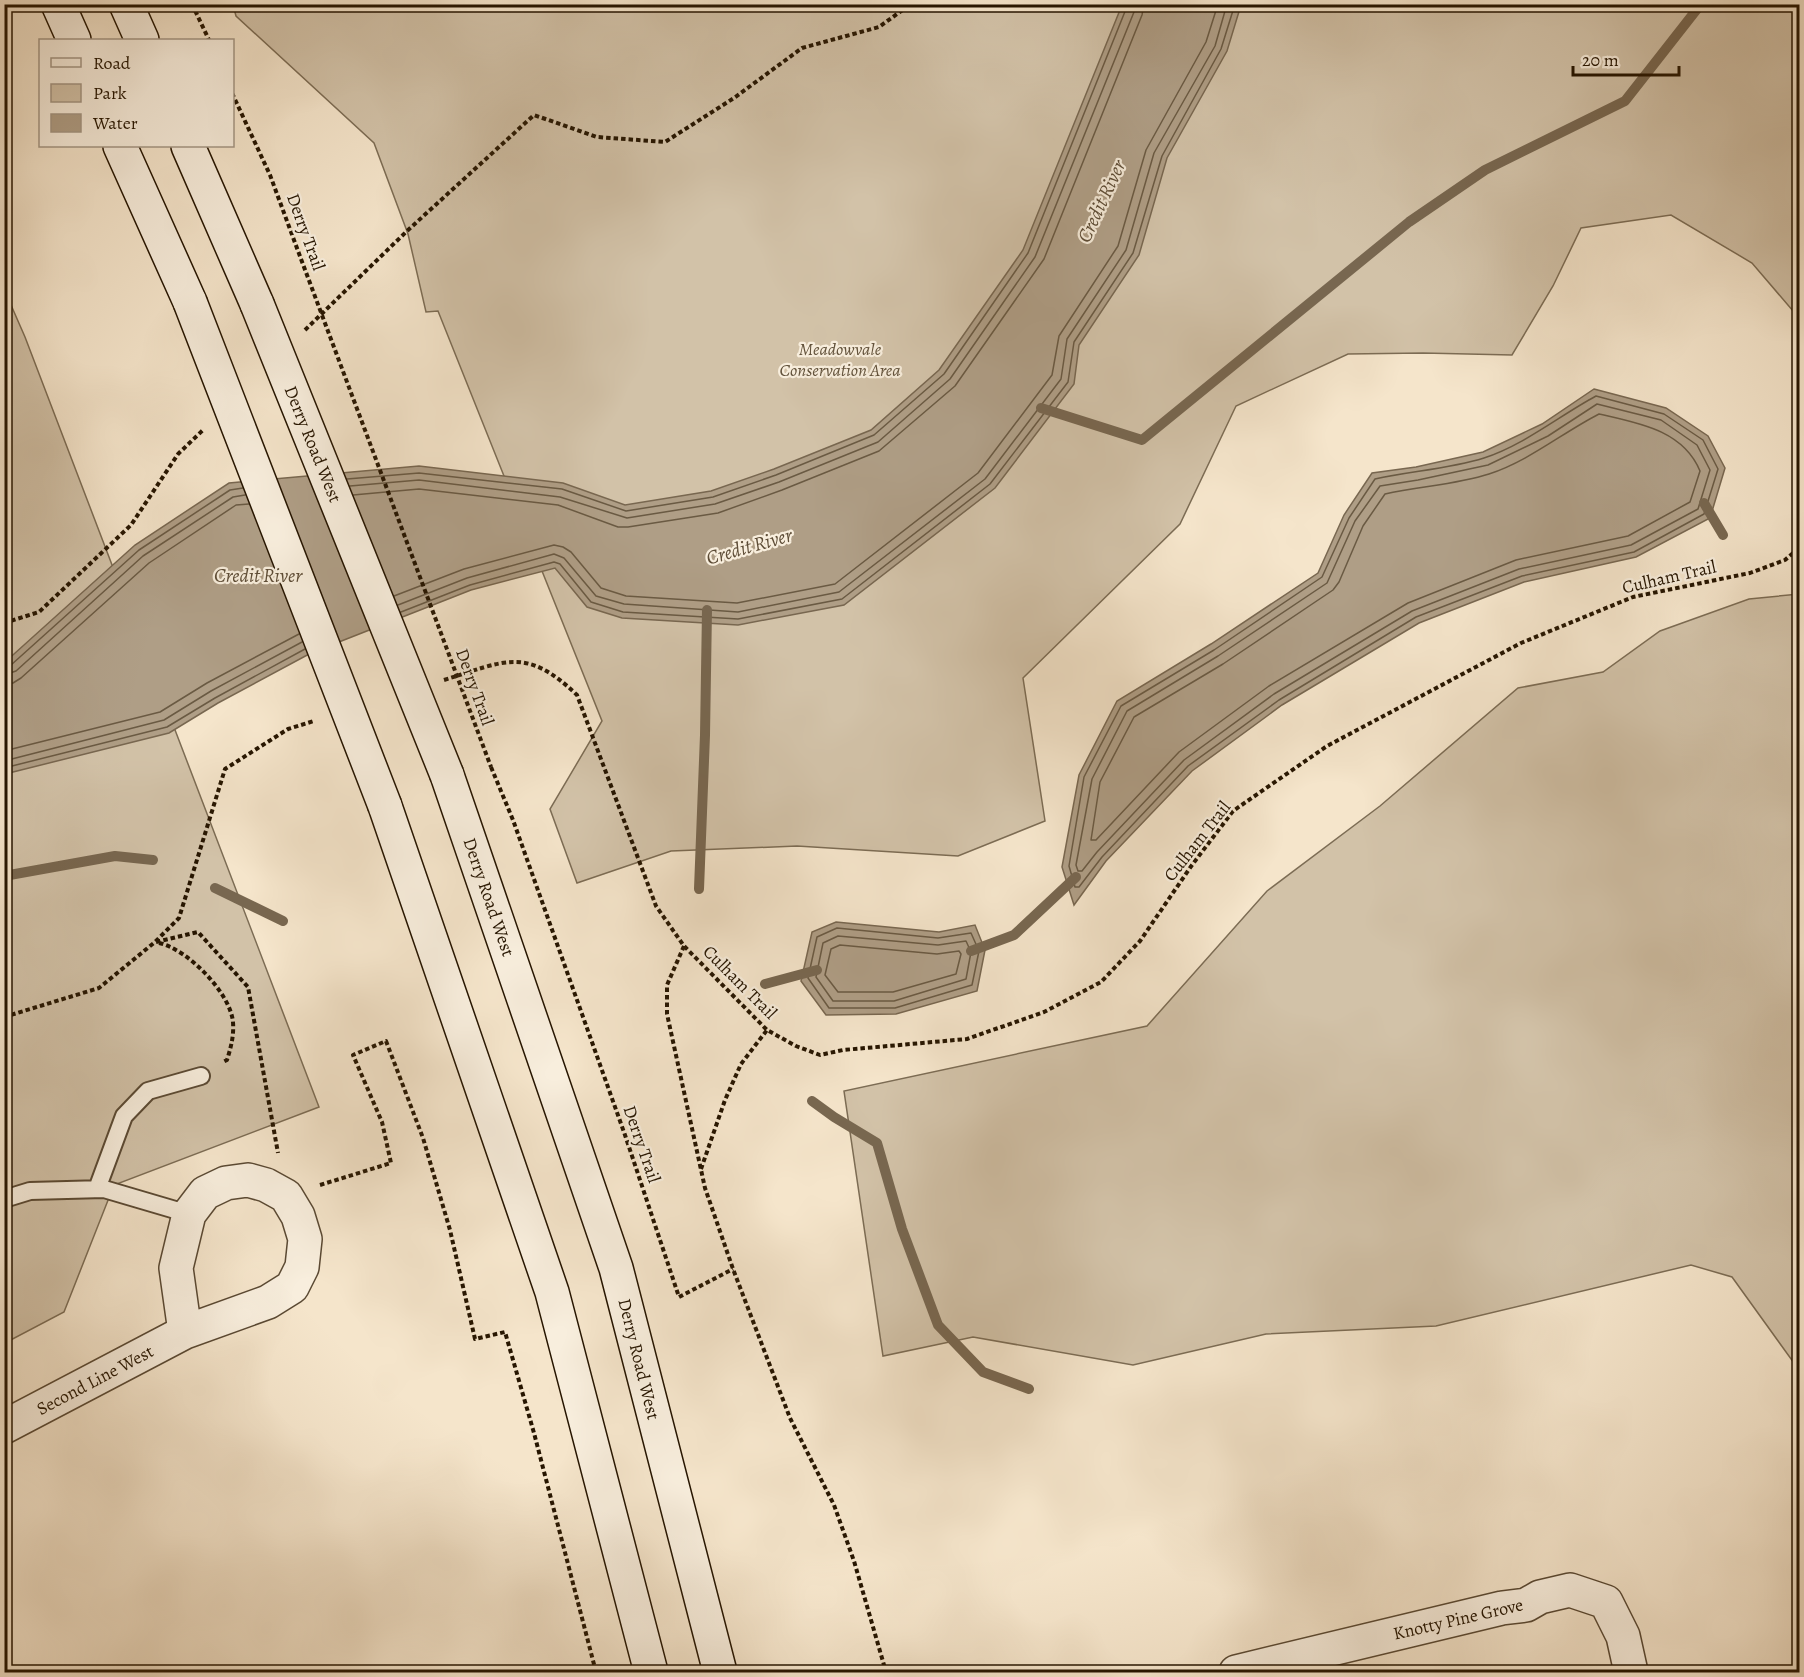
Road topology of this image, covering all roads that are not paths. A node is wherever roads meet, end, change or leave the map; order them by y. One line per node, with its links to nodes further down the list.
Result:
1 (58, 4): 3 (main road)
2 (126, 4): 4 (main road)
3 (74, 39)
4 (142, 39)
5 (120, 147): 13 (main road, bridge)
6 (188, 147): 14 (main road, Derry Road West, bridge)
7 (201, 1076): 8 (lane)
8 (98, 1189): 9 (lane); 10 (lane)
9 (4, 1199)
10 (189, 1214): 11 (main road); 11 (main road, Second Line West)
11 (185, 1332): 12 (main road, Second Line West)
12 (4, 1427)
13 (651, 1672)
14 (720, 1672)
15 (1236, 1672): 16 (main road, Knotty Pine Grove)
16 (1631, 1672)

